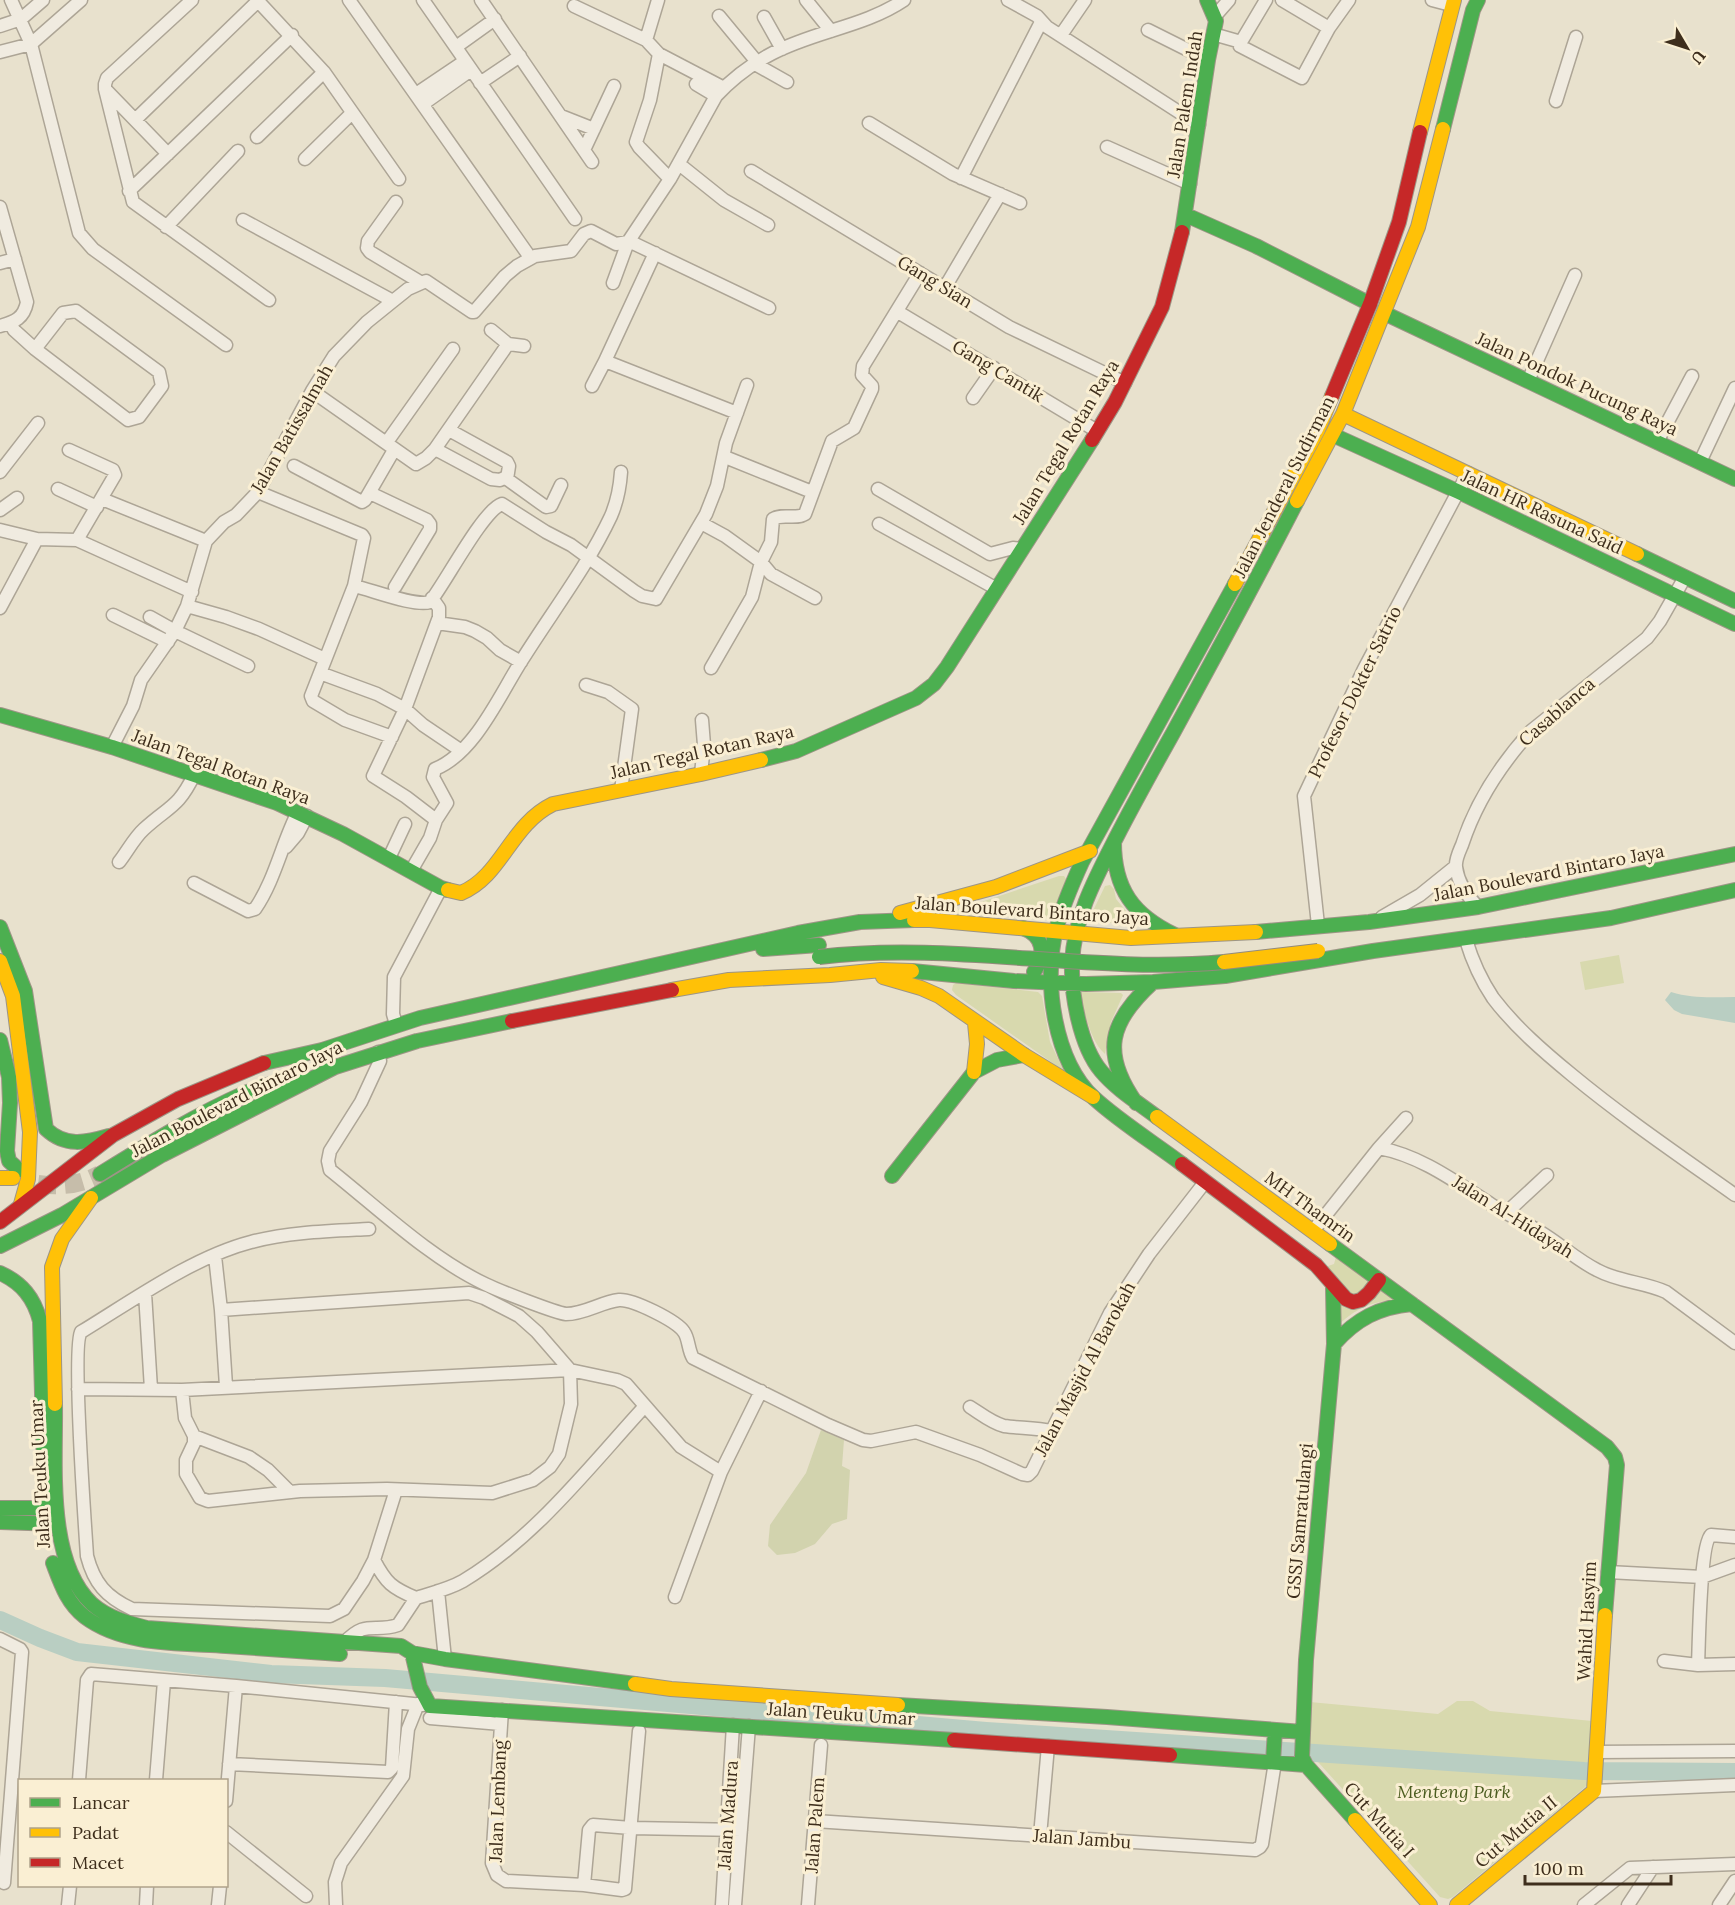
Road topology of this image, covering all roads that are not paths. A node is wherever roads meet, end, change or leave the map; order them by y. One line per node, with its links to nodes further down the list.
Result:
1 (6, 0): 27 (street)
2 (11, 0): 27 (street)
3 (43, 0): 27 (street)
4 (81, 0): 39 (street)
5 (192, 0): 53 (street)
6 (258, 0): 34 (street); 59 (street)
7 (348, 0): 55 (street)
8 (423, 0): 40 (street)
9 (481, 0): 26 (street)
10 (658, 0): 38 (street)
11 (806, 0): 33 (street)
12 (1008, 0): 28 (street)
13 (1085, 0): 35 (street)
14 (1207, 0): 29 (main road, Jalan Palem Indah)
15 (1229, 0): 29 (street)
16 (1266, 0): 37 (street)
17 (1282, 0): 31 (street)
18 (1349, 0): 31 (street)
19 (1432, 0): 22 (street)
20 (1478, 0): 102 (main road, Jalan Jenderal Sudirman)
21 (901, 1): 33 (street)
22 (1452, 3): 99 (main road, Jalan Jenderal Sudirman)
23 (574, 6): 38 (street)
24 (719, 16): 46 (street)
25 (764, 17): 41 (street)
26 (495, 19): 40 (street); 44 (street)
27 (19, 22): 30 (street); 39 (street)
28 (1041, 22): 35 (street); 72 (street)
29 (1214, 25): 37 (street); 45 (main road, Jalan Palem Indah)
30 (0, 26)
31 (1329, 28): 37 (street)
32 (1148, 30): 45 (street)
33 (831, 31): 41 (street)
34 (292, 35): 48 (street); 67 (street)
35 (1061, 35): 61 (street)
36 (1576, 37): 56 (street)
37 (1242, 39)
38 (646, 40): 43 (street)
39 (29, 42): 42 (street); 109 (street)
40 (456, 47): 47 (street)
41 (782, 48): 46 (street)
42 (0, 52)
43 (659, 54): 54 (street); 74 (street)
44 (520, 56): 50 (street); 58 (street)
45 (1208, 60): 61 (main road, Jalan Palem Indah)
46 (756, 63): 49 (street); 54 (street)
47 (468, 65): 50 (street); 55 (street)
48 (324, 72): 57 (street); 63 (street)
49 (787, 82)
50 (480, 83): 82 (street)
51 (696, 84): 54 (street)
52 (614, 86): 62 (street)
53 (105, 89): 59 (street); 76 (street)
54 (720, 92): 70 (street)
55 (420, 99): 87 (street)
56 (1556, 101)
57 (352, 113): 68 (street); 73 (street)
58 (561, 115): 62 (street); 65 (street)
59 (135, 120): 67 (street)
60 (868, 123): 72 (street)
61 (1198, 125): 75 (main road, Jalan Palem Indah)
62 (594, 129): 65 (street)
63 (257, 136)
64 (1107, 147): 75 (street)
65 (584, 150): 69 (street)
66 (238, 151): 85 (street)
67 (168, 154): 76 (street)
68 (305, 159)
69 (592, 162)
70 (679, 164): 74 (street); 84 (street)
71 (751, 171): 91 (street, Gang Sian)
72 (961, 178): 77 (street)
73 (399, 179)
74 (670, 179): 86 (street)
75 (1190, 184): 81 (main road, Jalan Palem Indah)
76 (129, 191): 85 (street)
77 (1000, 194): 79 (street); 95 (street)
78 (396, 202): 93 (street)
79 (1020, 202)
80 (0, 207): 89 (street)
81 (1186, 215): 96 (main road); 117 (main road, Jalan Tegal Rotan Raya)
82 (576, 219)
83 (243, 220): 98 (street)
84 (768, 225)
85 (166, 226): 97 (street)
86 (628, 242): 88 (street); 93 (street); 94 (street)
87 (527, 253)
88 (655, 253): 100 (street); 113 (street)
89 (15, 259): 90 (street); 104 (street)
90 (0, 263)
91 (920, 273): 95 (street, Gang Sian); 101 (street)
92 (1575, 275): 116 (street)
93 (420, 282): 98 (street, Jalan Batissalmah)
94 (613, 284)
95 (944, 289): 117 (street, Gang Sian)
96 (1349, 294): 99 (main road); 106 (main road)
97 (269, 300)
98 (393, 301): 121 (street, Jalan Batissalmah)
99 (1370, 304): 106 (main road, Jalan Jenderal Sudirman)
100 (769, 308)
101 (898, 312): 114 (street, Gang Cantik); 146 (street)
102 (1384, 313): 103 (main road, Jalan Pondok Pucung Raya); 107 (main road, Jalan Jenderal Sudirman)
103 (1404, 322): 107 (main road); 116 (main road, Jalan Pondok Pucung Raya)
104 (5, 324): 111 (street)
105 (490, 330): 108 (street)
106 (1360, 330): 151 (main road, Jalan Jenderal Sudirman)
107 (1376, 333): 124 (main road, Jalan Jenderal Sudirman)
108 (508, 344): 110 (street); 126 (street)
109 (226, 345)
110 (524, 346)
111 (34, 349): 111 (street)
112 (453, 349): 130 (street)
113 (605, 361): 119 (street); 123 (street)
114 (994, 368): 122 (street); 127 (street, Gang Cantik)
115 (1692, 376): 129 (street)
116 (1528, 381): 129 (main road, Jalan Pondok Pucung Raya)
117 (1125, 383): 127 (main road, Jalan Tegal Rotan Raya)
118 (747, 385): 123 (street)
119 (592, 386)
120 (1735, 388): 134 (street)
121 (312, 391): 130 (street); 144 (street, Jalan Batissalmah)
122 (973, 399)
123 (736, 413): 133 (street)
124 (1343, 414): 128 (main road, Jalan Jenderal Sudirman); 138 (main road, Jalan HR Rasuna Said)
125 (38, 423): 136 (street)
126 (449, 430): 131 (street); 139 (street)
127 (1097, 431): 161 (main road, Jalan Tegal Rotan Raya)
128 (1334, 435): 147 (main road, Jalan HR Rasuna Said); 154 (main road, Jalan Jenderal Sudirman)
129 (1657, 442): 134 (main road, Jalan Pondok Pucung Raya)
130 (390, 446): 131 (street); 145 (street)
131 (435, 449): 139 (street)
132 (69, 450): 149 (street)
133 (725, 457): 146 (street); 152 (street)
134 (1700, 462): 140 (main road, Jalan Pondok Pucung Raya)
135 (294, 466): 145 (street)
136 (0, 472)
137 (621, 472): 162 (street)
138 (1468, 473): 147 (street, Profesor Dokter Satrio); 164 (main road, Jalan HR Rasuna Said)
139 (506, 477): 141 (street)
140 (1735, 478)
141 (561, 485)
142 (58, 489): 149 (street)
143 (878, 489): 161 (street)
144 (258, 492): 160 (street, Jalan Batissalmah); 165 (street)
145 (370, 492): 166 (street)
146 (812, 492): 163 (street)
147 (1459, 492): 169 (main road, Jalan HR Rasuna Said); 217 (street, Profesor Dokter Satrio)
148 (17, 498): 150 (street)
149 (99, 503): 158 (street); 160 (street)
150 (0, 510)
151 (1271, 515): 154 (main road); 156 (main road, Jalan Jenderal Sudirman)
152 (701, 523): 162 (street); 163 (street)
153 (879, 524): 167 (street)
154 (1286, 525): 159 (main road, Jalan Jenderal Sudirman)
155 (0, 530): 157 (street)
156 (1263, 532): 159 (main road); 199 (main road, Jalan Jenderal Sudirman)
157 (37, 539): 158 (street); 174 (street)
158 (78, 540): 168 (street)
159 (1278, 540): 198 (main road, Jalan Jenderal Sudirman)
160 (206, 542): 168 (street, Jalan Batissalmah)
161 (1022, 549): 167 (main road, Jalan Tegal Rotan Raya)
162 (589, 559): 170 (street); 181 (street)
163 (761, 562): 171 (street); 183 (street)
164 (1685, 577): 169 (street, Casablanca); 172 (main road, Jalan HR Rasuna Said)
165 (354, 586): 170 (street); 180 (street)
166 (394, 586)
167 (997, 589): 192 (main road, Jalan Tegal Rotan Raya)
168 (192, 592): 173 (street, Jalan Batissalmah)
169 (1675, 595): 178 (main road, Jalan HR Rasuna Said); 203 (street, Casablanca)
170 (432, 598): 177 (street)
171 (814, 598)
172 (1735, 601)
173 (187, 606): 179 (street, Jalan Batissalmah); 180 (street)
174 (0, 608)
175 (113, 615): 179 (street)
176 (150, 617): 179 (street)
177 (437, 623): 181 (street); 186 (street)
178 (1735, 624)
179 (171, 637): 182 (street); 190 (street, Jalan Batissalmah)
180 (325, 659): 184 (street)
181 (520, 662): 191 (street)
182 (248, 666)
183 (711, 668)
184 (320, 673): 186 (street); 189 (street)
185 (586, 685): 194 (street)
186 (405, 709): 189 (street); 191 (street)
187 (0, 715): 190 (main road, Jalan Tegal Rotan Raya)
188 (702, 720): 192 (street)
189 (392, 738): 196 (street)
190 (112, 747): 193 (main road, Jalan Tegal Rotan Raya)
191 (460, 750): 196 (street)
192 (701, 774): 194 (main road, Jalan Tegal Rotan Raya)
193 (194, 775): 195 (main road, Jalan Tegal Rotan Raya); 202 (street)
194 (621, 790): 206 (main road, Jalan Tegal Rotan Raya)
195 (302, 814): 201 (main road, Jalan Tegal Rotan Raya); 205 (street)
196 (436, 820): 204 (street)
197 (405, 824): 201 (street)
198 (1114, 842): 214 (main road, Jalan Jenderal Sudirman); 216 (main road)
199 (1090, 851): 209 (main road); 213 (main road, Jalan Jenderal Sudirman)
200 (1735, 854): 208 (main road, Jalan Boulevard Bintaro Jaya)
201 (388, 858): 204 (main road, Jalan Tegal Rotan Raya)
202 (119, 862)
203 (1456, 866): 208 (street); 210 (street)
204 (411, 871): 206 (main road, Jalan Tegal Rotan Raya)
205 (194, 883)
206 (441, 888): 231 (street)
207 (1735, 890): 218 (main road, Jalan Boulevard Bintaro Jaya)
208 (1478, 907): 210 (main road, Jalan Boulevard Bintaro Jaya)
209 (860, 922): 212 (main road, Jalan Boulevard Bintaro Jaya); 219 (main road, Jalan Boulevard Bintaro Jaya)
210 (1371, 922): 217 (main road, Jalan Boulevard Bintaro Jaya)
211 (0, 927): 241 (main road)
212 (1022, 928): 213 (main road, Jalan Boulevard Bintaro Jaya); 225 (main road)
213 (1055, 931): 214 (main road, Jalan Boulevard Bintaro Jaya); 226 (main road)
214 (1075, 932): 215 (main road, Jalan Boulevard Bintaro Jaya); 229 (main road, MH Thamrin)
215 (1108, 936): 216 (main road, Jalan Boulevard Bintaro Jaya); 228 (main road)
216 (1179, 937): 217 (main road, Jalan Boulevard Bintaro Jaya)
217 (1317, 938): 220 (main road, Jalan Boulevard Bintaro Jaya, bridge); 221 (main road, Jalan Boulevard Bintaro Jaya)
218 (1466, 940): 221 (main road, Jalan Boulevard Bintaro Jaya); 249 (street)
219 (731, 948): 220 (main road, Jalan Boulevard Bintaro Jaya); 231 (main road, Jalan Boulevard Bintaro Jaya)
220 (819, 951): 224 (main road, Jalan Boulevard Bintaro Jaya)
221 (1373, 951): 227 (main road, Jalan Boulevard Bintaro Jaya)
222 (0, 961): 242 (main road)
223 (860, 973): 224 (main road, Jalan Boulevard Bintaro Jaya); 225 (main road, Jalan Boulevard Bintaro Jaya); 230 (main road)
224 (754, 978): 234 (main road, Jalan Boulevard Bintaro Jaya)
225 (1014, 981): 226 (main road, Jalan Boulevard Bintaro Jaya)
226 (1052, 982): 229 (main road, Jalan Boulevard Bintaro Jaya); 238 (main road)
227 (1153, 982): 228 (main road, Jalan Boulevard Bintaro Jaya); 239 (main road)
228 (1110, 983): 229 (main road, Jalan Boulevard Bintaro Jaya)
229 (1073, 984): 239 (main road, MH Thamrin)
230 (975, 1023): 235 (main road); 237 (main road)
231 (396, 1024): 233 (main road, Jalan Boulevard Bintaro Jaya)
232 (0, 1040): 246 (main road)
233 (322, 1050): 236 (main road); 243 (main road, Jalan Boulevard Bintaro Jaya)
234 (378, 1052): 236 (main road, Jalan Boulevard Bintaro Jaya); 271 (street)
235 (1024, 1055): 237 (main road); 238 (main road)
236 (335, 1067): 250 (main road, Jalan Boulevard Bintaro Jaya)
237 (974, 1072): 247 (main road)
238 (1093, 1097): 248 (main road)
239 (1136, 1103): 255 (main road, MH Thamrin)
240 (1406, 1118): 244 (street)
241 (46, 1129): 242 (main road); 243 (main road)
242 (30, 1132): 251 (main road)
243 (112, 1135): 251 (main road, Jalan Boulevard Bintaro Jaya)
244 (1379, 1148): 252 (street, Jalan Al-Hidayah); 255 (street)
245 (1547, 1174): 252 (street)
246 (11, 1175)
247 (891, 1176)
248 (1206, 1182): 260 (main road); 274 (street, Jalan Masjid Al Barokah)
249 (1735, 1195)
250 (92, 1197): 256 (main road, Jalan Boulevard Bintaro Jaya); 281 (main road, Jalan Teuku Umar)
251 (21, 1204): 253 (main road, Jalan Boulevard Bintaro Jaya)
252 (1506, 1213): 264 (street, Jalan Al-Hidayah)
253 (0, 1222)
254 (369, 1229): 257 (street)
255 (1313, 1231): 259 (main road, MH Thamrin)
256 (0, 1246)
257 (215, 1256): 261 (street); 263 (street)
258 (0, 1273): 281 (main road, Jalan Teuku Umar)
259 (1379, 1280): 260 (main road); 262 (main road, MH Thamrin)
260 (1333, 1288): 265 (main road, GSSJ Samratulangi)
261 (145, 1293): 268 (street); 269 (street)
262 (1412, 1304): 265 (main road); 276 (main road, MH Thamrin)
263 (221, 1310): 266 (street); 267 (street)
264 (1735, 1343)
265 (1334, 1344): 308 (main road, GSSJ Samratulangi)
266 (570, 1370): 267 (street); 272 (street); 278 (street)
267 (226, 1386): 270 (street)
268 (78, 1389): 269 (street); 285 (street)
269 (151, 1389): 270 (street)
270 (182, 1390): 275 (street)
271 (761, 1391): 274 (street, Jalan Masjid Al Barokah); 277 (street)
272 (645, 1406): 277 (street); 289 (street)
273 (970, 1407): 274 (street)
274 (1052, 1431)
275 (194, 1436): 279 (street); 279 (street)
276 (1615, 1457): 287 (main road, Wahid Hasyim)
277 (721, 1472): 290 (street)
278 (396, 1490): 279 (street); 285 (street)
279 (290, 1492)
280 (0, 1508): 281 (main road)
281 (51, 1508): 283 (main road, Jalan Teuku Umar)
282 (0, 1522): 283 (main road)
283 (51, 1524): 293 (main road, Jalan Teuku Umar); 294 (main road, Jalan Teuku Umar)
284 (1735, 1537): 288 (street)
285 (374, 1560): 291 (street)
286 (1735, 1565): 288 (street)
287 (1608, 1572): 288 (street); 313 (main road, Wahid Hasyim)
288 (1702, 1577): 298 (street)
289 (438, 1591): 291 (street); 295 (street)
290 (675, 1597)
291 (416, 1598): 293 (street)
292 (0, 1639): 325 (street)
293 (344, 1642): 294 (main road, Jalan Teuku Umar)
294 (412, 1653): 295 (main road, Jalan Teuku Umar); 302 (main road)
295 (445, 1659): 311 (main road, Jalan Teuku Umar)
296 (1664, 1661): 298 (street)
297 (1735, 1664): 298 (street)
298 (1698, 1665)
299 (164, 1681): 300 (street); 316 (street); 317 (street)
300 (236, 1686): 301 (street); 315 (street)
301 (396, 1702): 302 (street); 315 (street)
302 (426, 1706): 303 (main road, Jalan Teuku Umar); 304 (street); 340 (street)
303 (502, 1710): 304 (street, Jalan Lembang); 305 (main road, Jalan Teuku Umar)
304 (501, 1724): 332 (street, Jalan Lembang)
305 (733, 1725): 306 (main road, Jalan Teuku Umar); 323 (street, Jalan Madura)
306 (749, 1726): 310 (main road, Jalan Teuku Umar); 324 (street)
307 (639, 1731): 322 (street, Jalan Lembang)
308 (1303, 1737): 311 (main road, Jalan Teuku Umar); 314 (main road, GSSJ Samratulangi)
309 (821, 1745): 321 (street, Jalan Palem)
310 (1048, 1746): 311 (main road, Jalan Teuku Umar); 327 (street)
311 (1274, 1749): 314 (main road, Jalan Teuku Umar); 327 (street, Jalan Jambu)
312 (1735, 1751): 313 (street)
313 (1597, 1754): 320 (main road, Wahid Hasyim)
314 (1304, 1761): 344 (main road, Cut Mutia I)
315 (230, 1764): 318 (street)
316 (79, 1779)
317 (156, 1779)
318 (228, 1782)
319 (1735, 1785): 320 (street)
320 (1595, 1789): 345 (main road, Cut Mutia II)
321 (815, 1821): 327 (street, Jalan Jambu); 343 (street, Jalan Palem)
322 (631, 1828): 323 (street); 332 (street); 332 (street, Jalan Lembang)
323 (727, 1830): 324 (street); 341 (street, Jalan Madura)
324 (741, 1830): 342 (street)
325 (4, 1832): 331 (street)
326 (228, 1834): 336 (street)
327 (1040, 1836)
328 (1735, 1864): 329 (street)
329 (1653, 1867): 346 (street); 347 (street)
330 (1735, 1881): 348 (street)
331 (4, 1883)
332 (584, 1885)
333 (70, 1887): 337 (street)
334 (147, 1887): 338 (street)
335 (220, 1887): 339 (street)
336 (306, 1896)
337 (68, 1905)
338 (146, 1905)
339 (218, 1905)
340 (336, 1905)
341 (722, 1905)
342 (735, 1905)
343 (808, 1905)
344 (1430, 1905)
345 (1457, 1905)
346 (1584, 1905)
347 (1628, 1905)
348 (1719, 1905)

